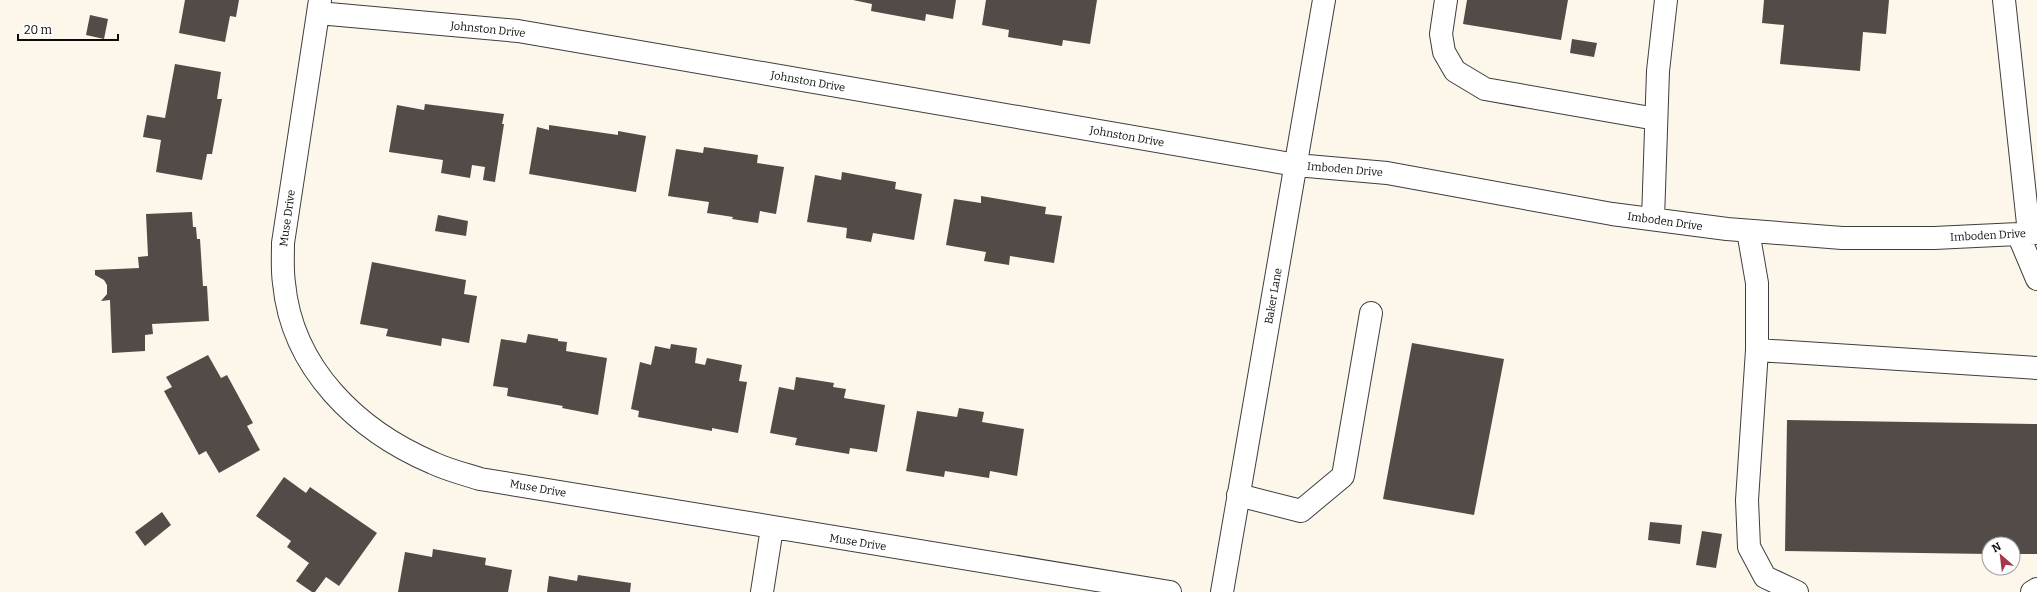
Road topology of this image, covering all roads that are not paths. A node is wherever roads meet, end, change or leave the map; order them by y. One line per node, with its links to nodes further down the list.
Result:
1 (1324, 0): 7 (street, Baker Lane)
2 (1446, 0): 6 (street)
3 (1666, 0): 6 (street)
4 (2004, 0): 10 (street)
5 (319, 6): 7 (street, Johnston Drive); 16 (street, Muse Drive)
6 (1656, 119): 8 (street)
7 (1296, 165): 8 (street, Imboden Drive); 15 (street, Baker Lane)
8 (1653, 219): 9 (street, Imboden Drive)
9 (1748, 231): 10 (street, Imboden Drive); 13 (street)
10 (2028, 233): 11 (street)
11 (2037, 279)
12 (1371, 313): 15 (street)
13 (1757, 350): 14 (street); 21 (street)
14 (2037, 368)
15 (1238, 495): 20 (street, Baker Lane)
16 (772, 528): 18 (street); 19 (street, Muse Drive)
17 (2037, 589): 22 (street)
18 (762, 592)
19 (1170, 592)
20 (1222, 592)
21 (1797, 592)
22 (2032, 592)

